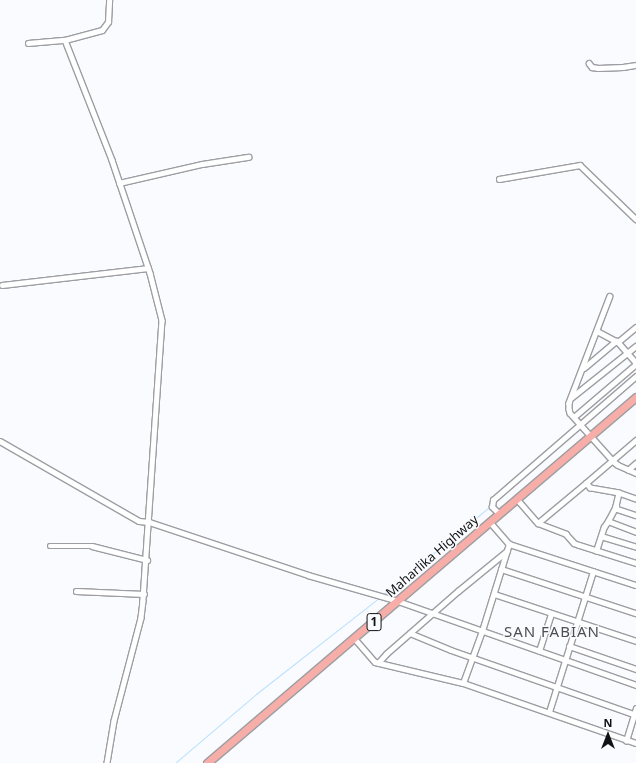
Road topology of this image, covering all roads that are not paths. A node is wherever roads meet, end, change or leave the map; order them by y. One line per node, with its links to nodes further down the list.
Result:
1 (110, 0): 2 (street)
2 (65, 40): 3 (street); 8 (street)
3 (28, 43)
4 (590, 63): 5 (street)
5 (636, 65)
6 (248, 157): 8 (street)
7 (499, 179): 9 (street)
8 (119, 183): 10 (street)
9 (636, 219)
10 (148, 268): 11 (street); 40 (street)
11 (2, 285)
12 (610, 296): 14 (street)
13 (636, 327): 15 (street)
14 (596, 331): 15 (street); 19 (street)
15 (617, 342): 17 (street); 19 (street)
16 (636, 346): 17 (street)
17 (627, 353): 18 (street); 22 (street)
18 (636, 364): 23 (street)
19 (582, 369): 22 (street)
20 (636, 376): 24 (street)
21 (636, 397): 25 (highway, Maharlika Highway / 1)
22 (572, 398): 23 (street)
23 (574, 417): 24 (street)
24 (580, 425): 25 (street); 37 (street)
25 (591, 435): 28 (street); 34 (highway, Maharlika Highway / 1)
26 (636, 440): 28 (street)
27 (0, 442): 40 (street)
28 (613, 461): 30 (street); 32 (street)
29 (636, 463): 30 (street)
30 (628, 470): 31 (street)
31 (636, 473)
32 (586, 482): 33 (street); 42 (street)
33 (619, 493): 35 (street); 36 (street)
34 (517, 499): 37 (highway, Maharlika Highway / 1); 42 (street)
35 (636, 499)
36 (616, 506): 38 (street); 39 (street)
37 (499, 514): 41 (highway, Maharlika Highway / 1)
38 (636, 515)
39 (608, 521): 43 (street); 44 (street)
40 (149, 522): 50 (street); 59 (street)
41 (490, 522): 45 (street); 59 (highway, Maharlika Highway / 1)
42 (538, 524): 49 (street)
43 (636, 532)
44 (601, 536): 47 (street); 49 (street)
45 (509, 544): 48 (street); 53 (street)
46 (50, 546): 50 (street)
47 (636, 547)
48 (507, 551): 52 (street); 60 (street)
49 (596, 551): 51 (street)
50 (147, 560): 56 (street)
51 (636, 563)
52 (501, 569): 57 (street); 58 (street)
53 (593, 572): 54 (street); 58 (street)
54 (636, 585)
55 (76, 591): 56 (street)
56 (144, 594): 82 (street)
57 (494, 594): 62 (street); 64 (street)
58 (585, 597): 61 (street); 63 (street)
59 (398, 601): 60 (street); 66 (highway, Maharlika Highway / 1)
60 (434, 613): 64 (street); 65 (street)
61 (636, 613)
62 (551, 614): 63 (street); 69 (street)
63 (576, 622): 67 (street); 68 (street)
64 (482, 631): 69 (street); 70 (street)
65 (410, 633): 70 (street); 72 (street)
66 (355, 639): 72 (street); 83 (highway, Maharlika Highway / 1)
67 (636, 641)
68 (569, 646): 71 (street); 73 (street)
69 (540, 651): 71 (street)
70 (473, 657): 74 (street); 76 (street)
71 (565, 660): 75 (street); 76 (street)
72 (378, 663): 74 (street)
73 (636, 669)
74 (463, 683): 78 (street)
75 (636, 685)
76 (556, 687): 78 (street); 79 (street)
77 (636, 708): 79 (street)
78 (549, 712): 80 (street)
79 (634, 714): 80 (street)
80 (626, 741): 81 (street)
81 (636, 743)
82 (107, 763)
83 (207, 763)

